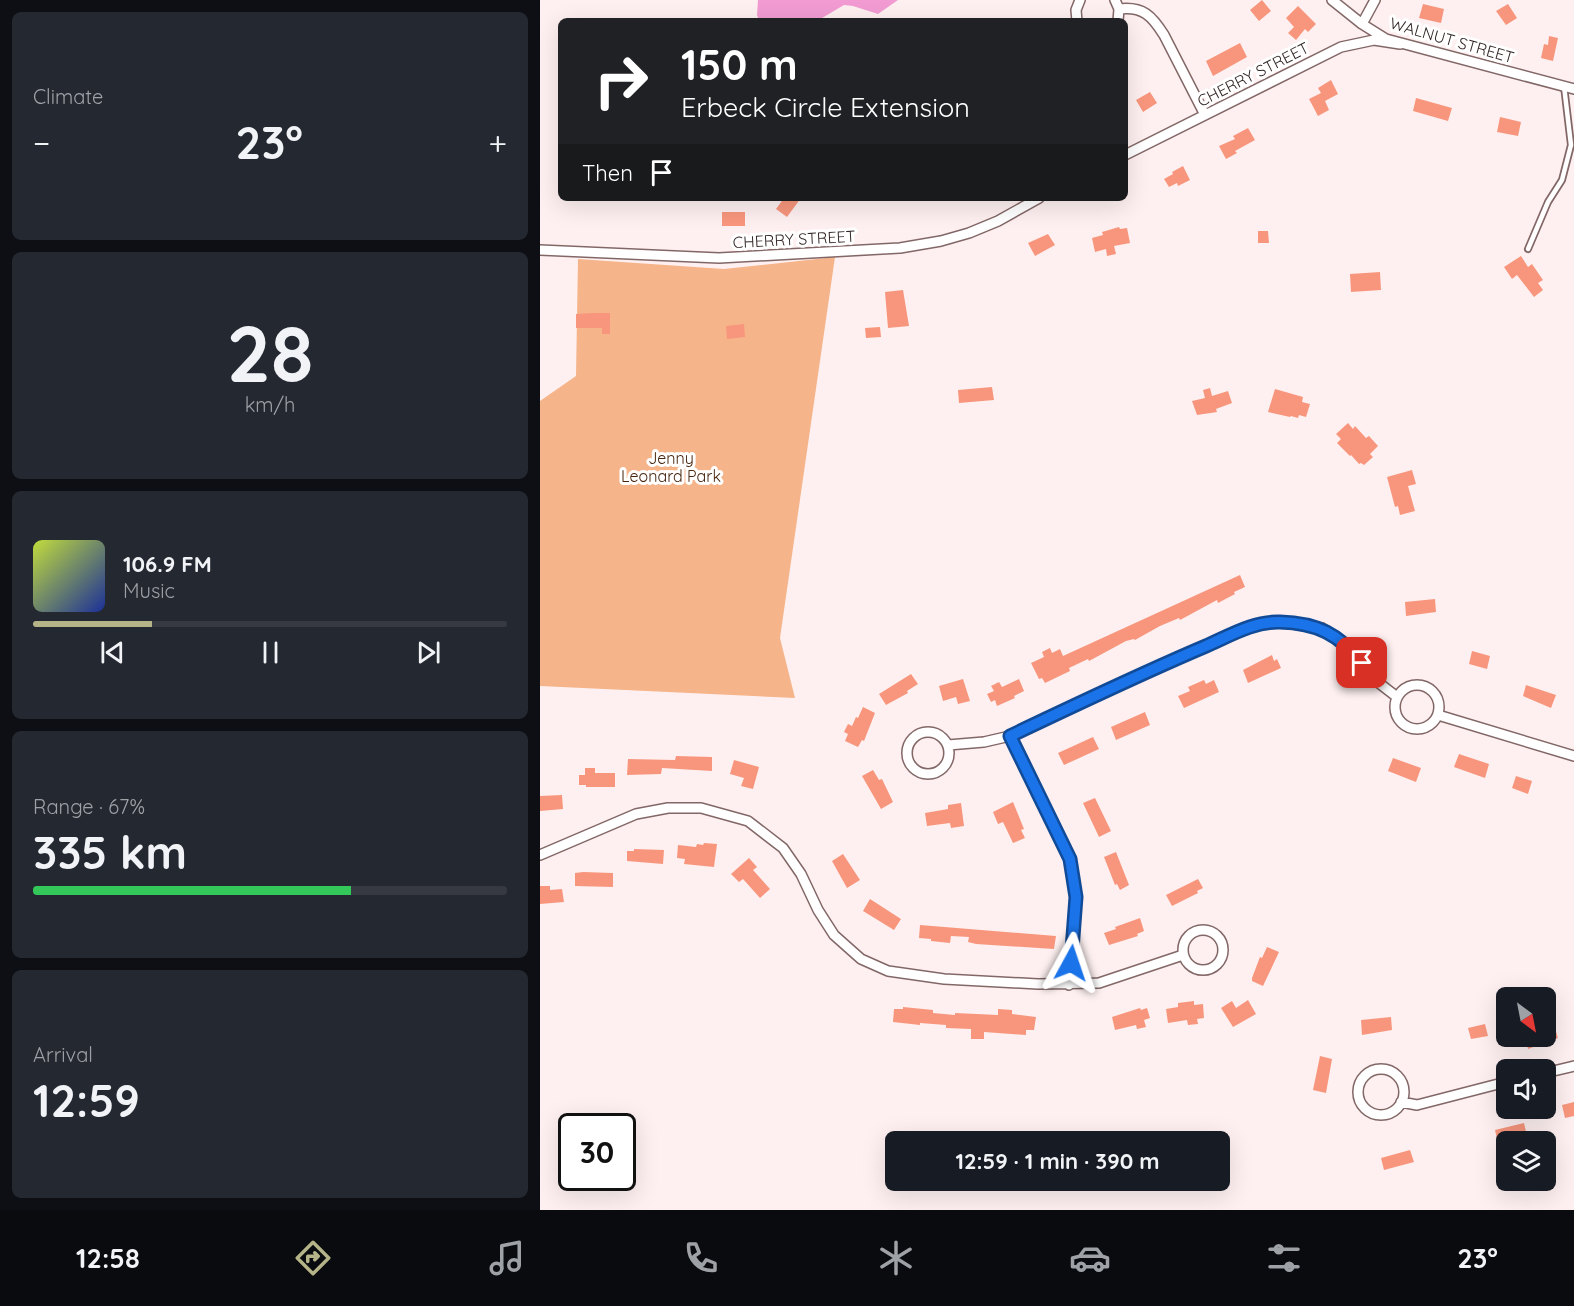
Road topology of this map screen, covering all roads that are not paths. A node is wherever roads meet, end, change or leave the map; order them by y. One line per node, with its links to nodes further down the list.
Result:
1 (1080, 0): 5 (street)
2 (1332, 0): 6 (street, WALNUT STREET)
3 (1375, 0): 6 (street)
4 (1117, 4): 9 (street)
5 (1077, 18)
6 (1362, 24): 7 (street, WALNUT STREET)
7 (1400, 44): 8 (street, WALNUT STREET); 9 (street, CHERRY STREET)
8 (1569, 88): 12 (lane)
9 (1205, 115): 10 (street, CHERRY STREET)
10 (1128, 154)
11 (1034, 201): 13 (street, CHERRY STREET)
12 (1528, 249)
13 (540, 250)
14 (1397, 697): 15 (street); 15 (street); 16 (street)
15 (1438, 715): 18 (street)
16 (1010, 736): 17 (street); 21 (street)
17 (948, 745): 17 (street)
18 (1574, 756)
19 (540, 855): 21 (street)
20 (1183, 955): 20 (street); 21 (street)
21 (1069, 985)
22 (1574, 1066): 23 (street)
23 (1556, 1070)
24 (1496, 1085): 25 (street)
25 (1401, 1102): 25 (street)

